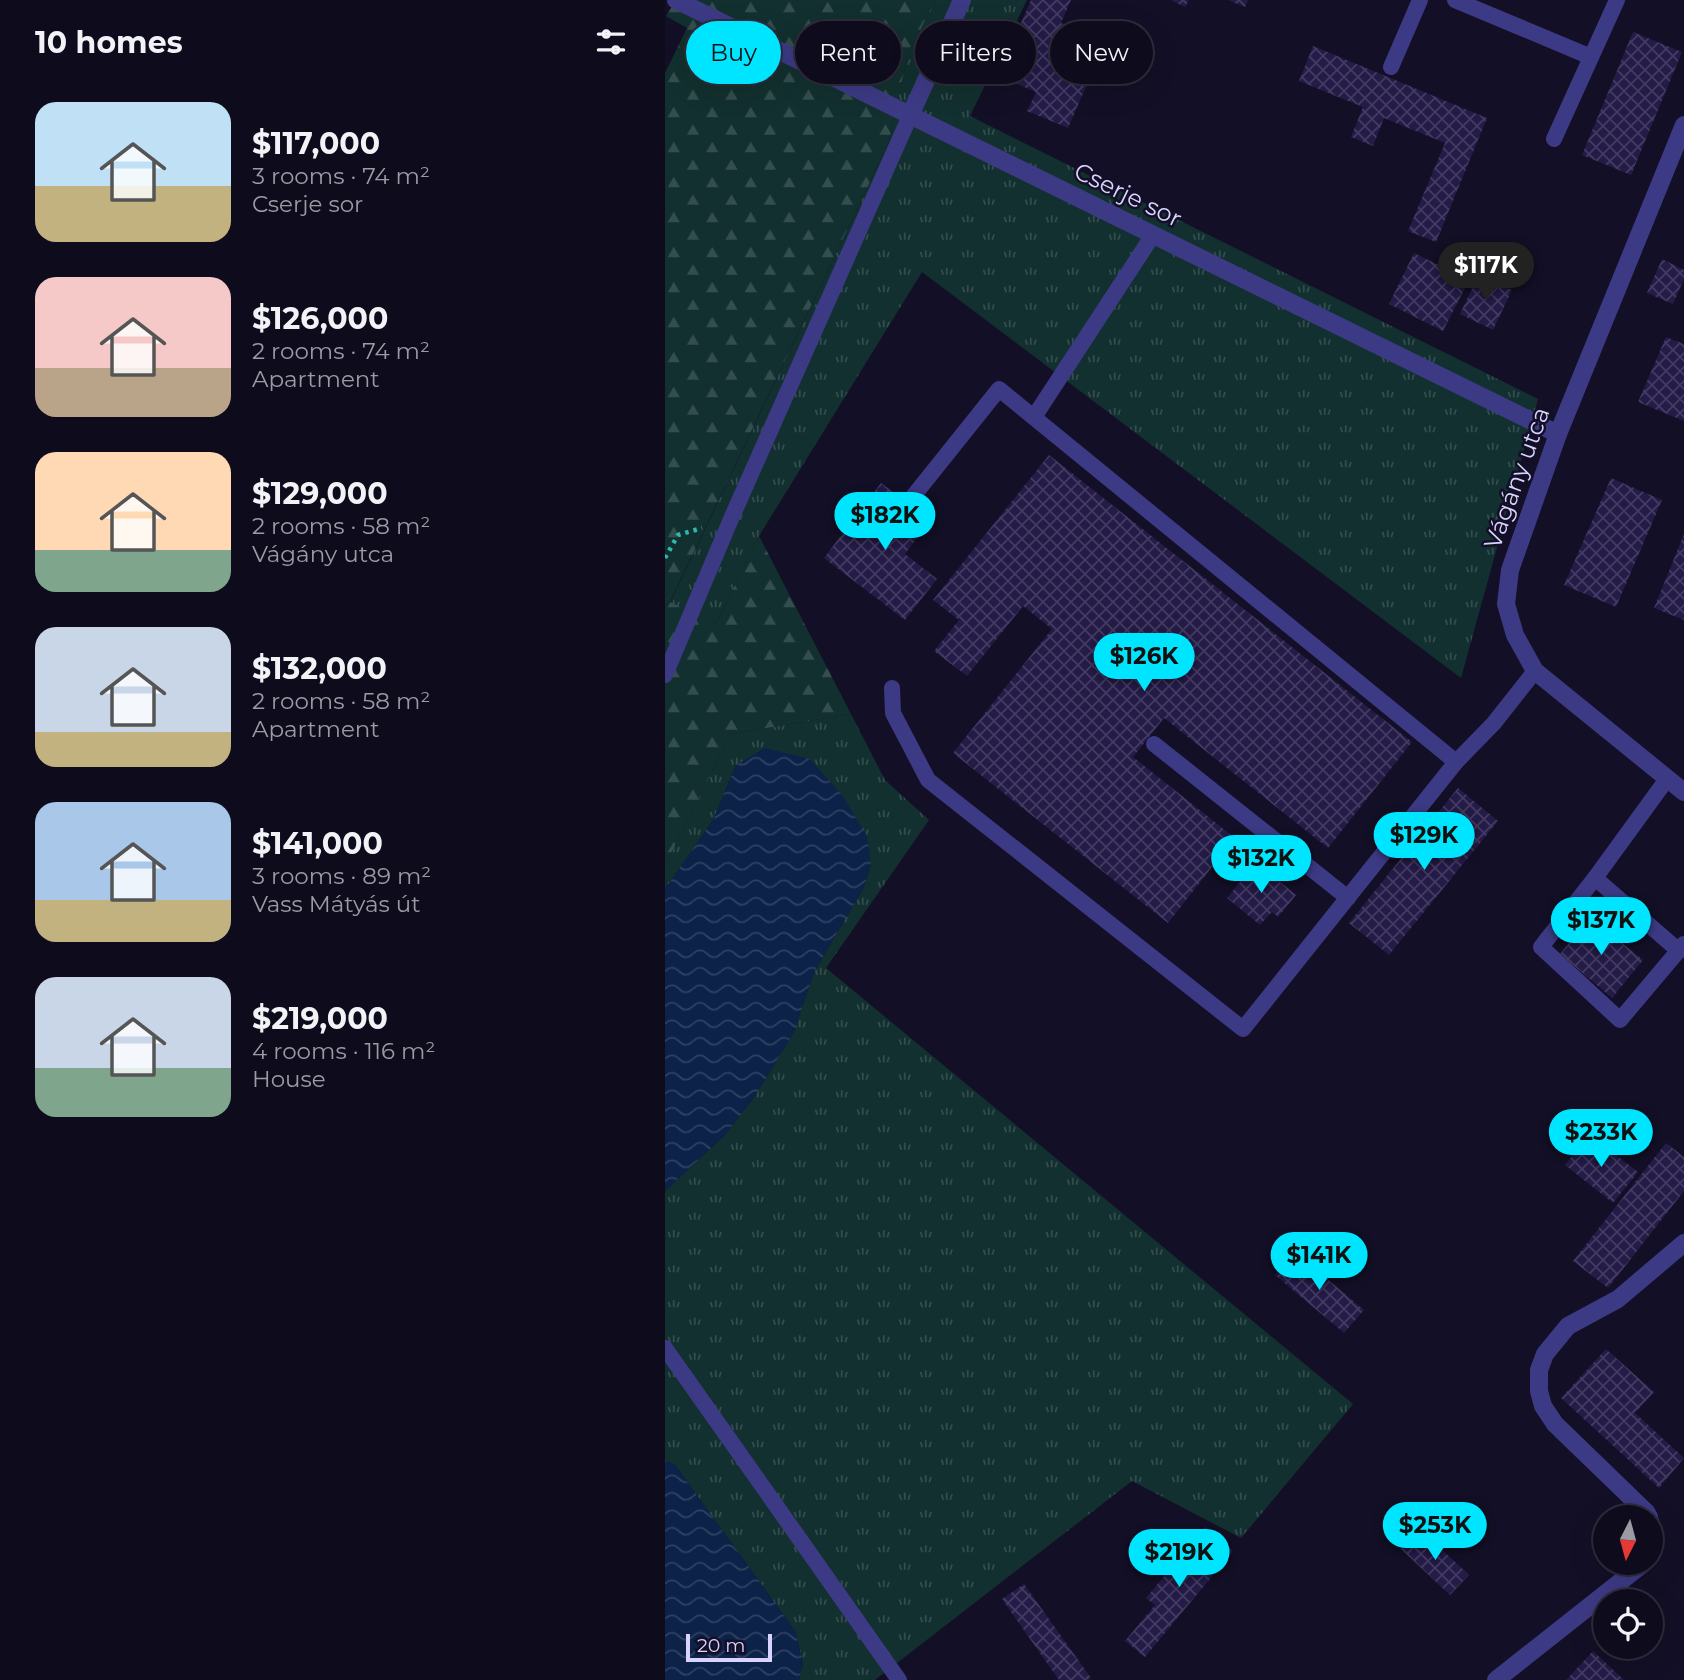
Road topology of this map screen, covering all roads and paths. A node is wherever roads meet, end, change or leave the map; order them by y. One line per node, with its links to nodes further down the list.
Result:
1 (676, 0): 8 (street, Cserje sor)
2 (962, 0): 8 (street)
3 (1420, 0): 7 (lane)
4 (1455, 0): 6 (lane)
5 (1617, 0): 6 (lane)
6 (1591, 57): 10 (lane)
7 (1391, 67)
8 (910, 116): 11 (street, Cserje sor); 15 (lane)
9 (1684, 125): 13 (street, Vágány utca)
10 (1554, 139)
11 (1153, 235): 12 (lane); 13 (street, Cserje sor)
12 (1034, 417): 14 (lane); 21 (lane)
13 (1558, 434): 17 (street, Vágány utca)
14 (911, 499)
15 (731, 519): 16 (path); 18 (lane)
16 (665, 558)
17 (1535, 671): 21 (lane); 22 (street, Vágány utca)
18 (665, 675)
19 (892, 688): 25 (lane)
20 (1154, 744): 25 (lane)
21 (1456, 761): 25 (lane)
22 (1668, 779): 23 (street, Vágány utca); 24 (lane)
23 (1684, 792)
24 (1595, 878): 26 (lane); 26 (lane)
25 (1348, 898)
26 (1681, 947)
27 (1684, 1243): 29 (street)
28 (665, 1348): 31 (lane)
29 (1639, 1505)
30 (1629, 1575): 32 (street)
31 (899, 1680)
32 (1496, 1680)

